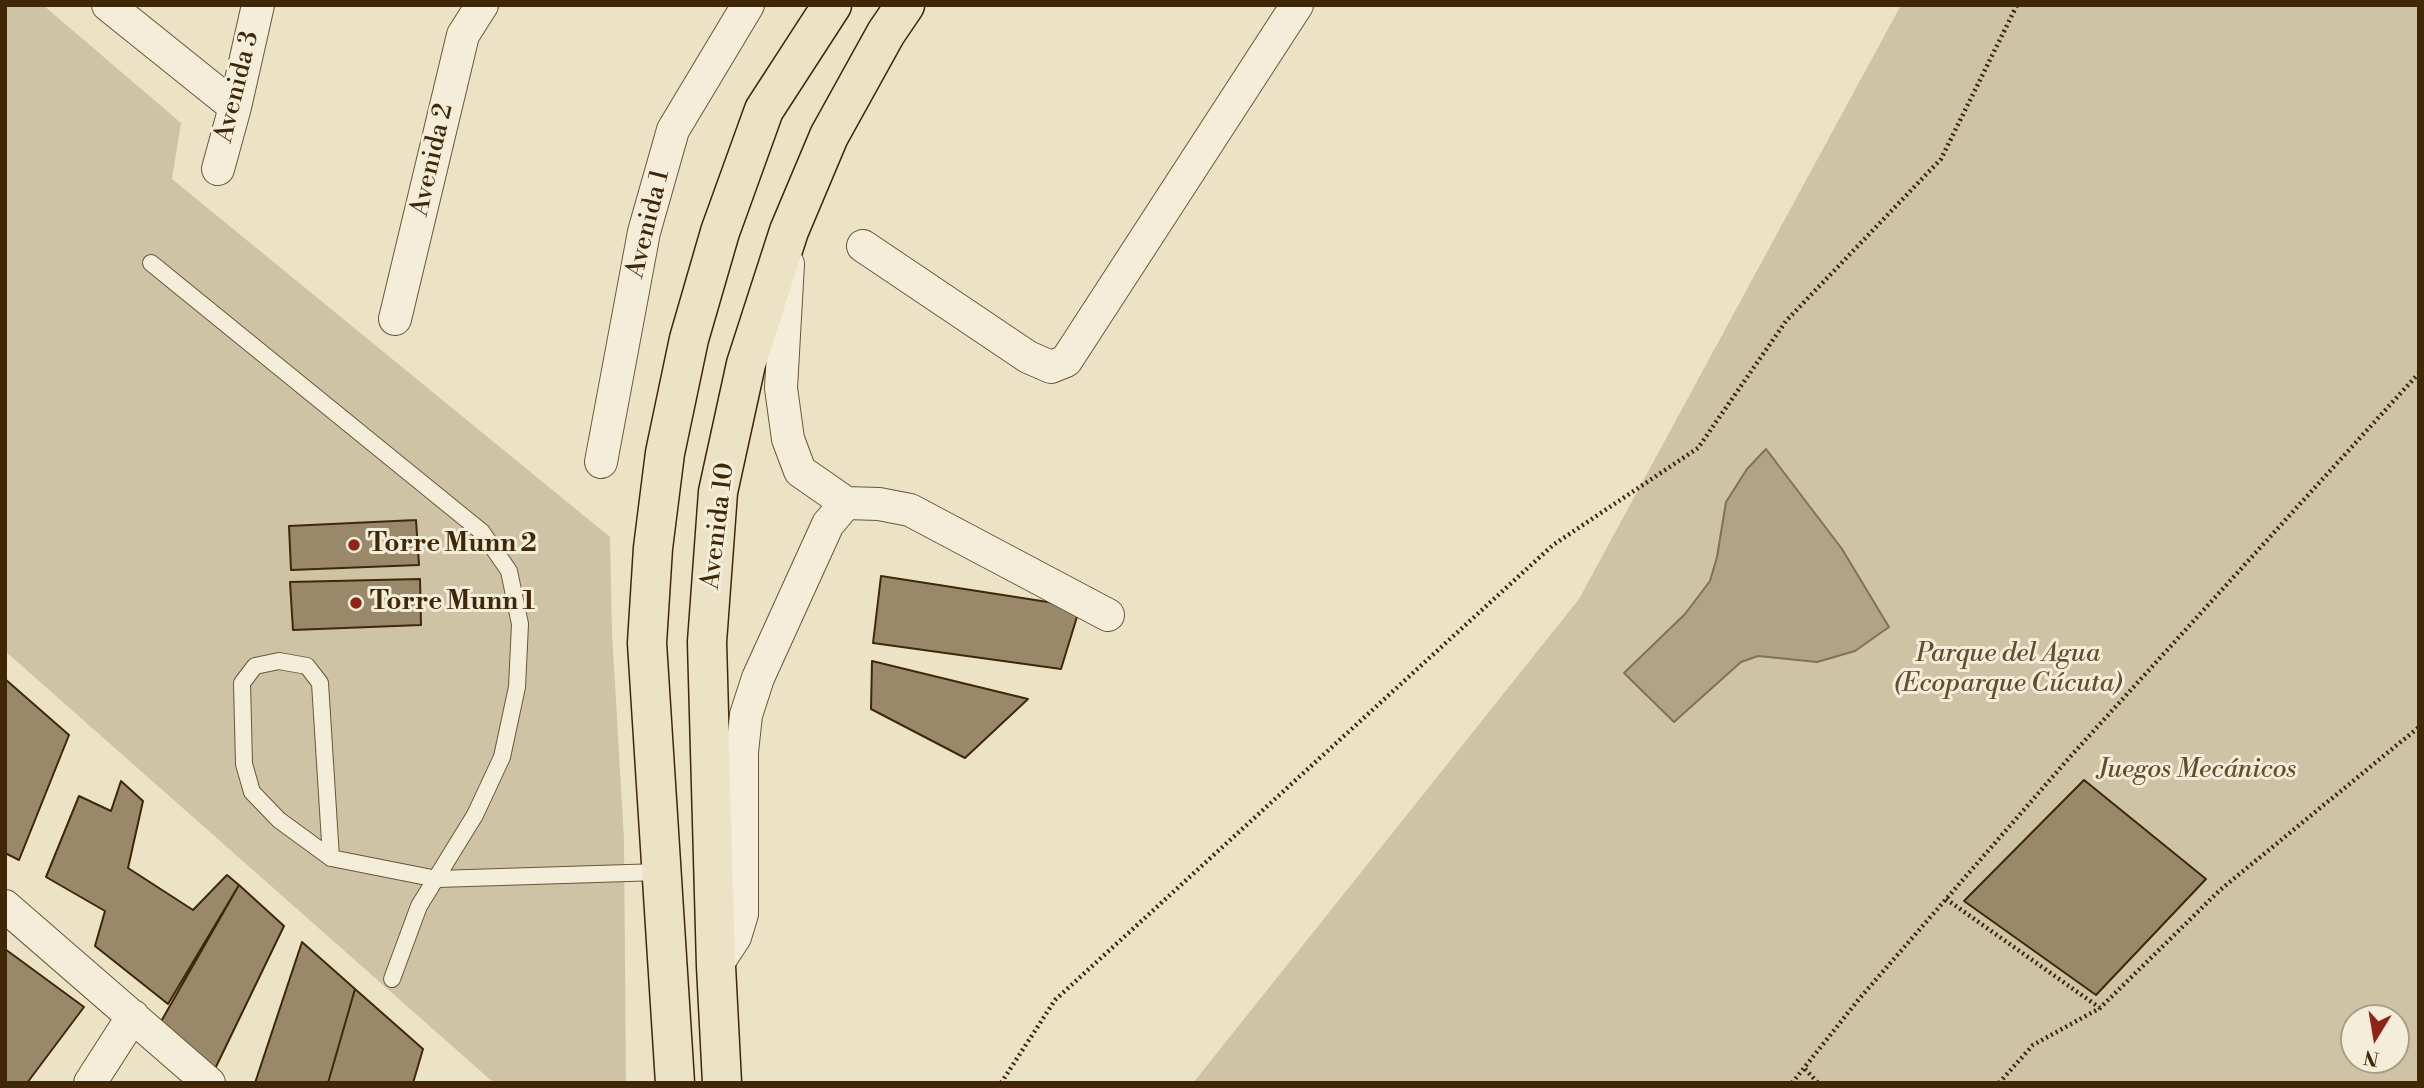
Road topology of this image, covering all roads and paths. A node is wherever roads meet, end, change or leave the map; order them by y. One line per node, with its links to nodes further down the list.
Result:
1 (108, 5): 9 (street)
2 (258, 5): 9 (street, Avenida 3)
3 (482, 5): 14 (street, Avenida 2)
4 (748, 5): 16 (street, Avenida 1)
5 (832, 5): 21 (main road)
6 (905, 5): 11 (main road, Avenida 10)
7 (1297, 5): 12 (street)
8 (2017, 5): 34 (path)
9 (235, 107): 10 (street, Avenida 3)
10 (218, 169)
11 (789, 231): 17 (street); 25 (main road, Avenida 10)
12 (863, 246)
13 (151, 263): 22 (lane)
14 (395, 319)
15 (2419, 373): 23 (path)
16 (601, 462)
17 (846, 503): 18 (street); 25 (street)
18 (1108, 615)
19 (2419, 727): 27 (path)
20 (331, 858): 20 (lane); 22 (lane)
21 (660, 872): 22 (lane); 32 (main road)
22 (437, 879): 26 (lane)
23 (1946, 899): 27 (path); 29 (path)
24 (5, 906): 28 (street)
25 (716, 966): 33 (main road, Avenida 10)
26 (392, 979)
27 (2100, 1008): 37 (path)
28 (133, 1016): 30 (street); 31 (street)
29 (1805, 1069): 35 (path); 36 (path)
30 (90, 1083)
31 (209, 1083)
32 (675, 1083)
33 (722, 1083)
34 (1001, 1083)
35 (1792, 1083)
36 (1818, 1083)
37 (1999, 1083)

